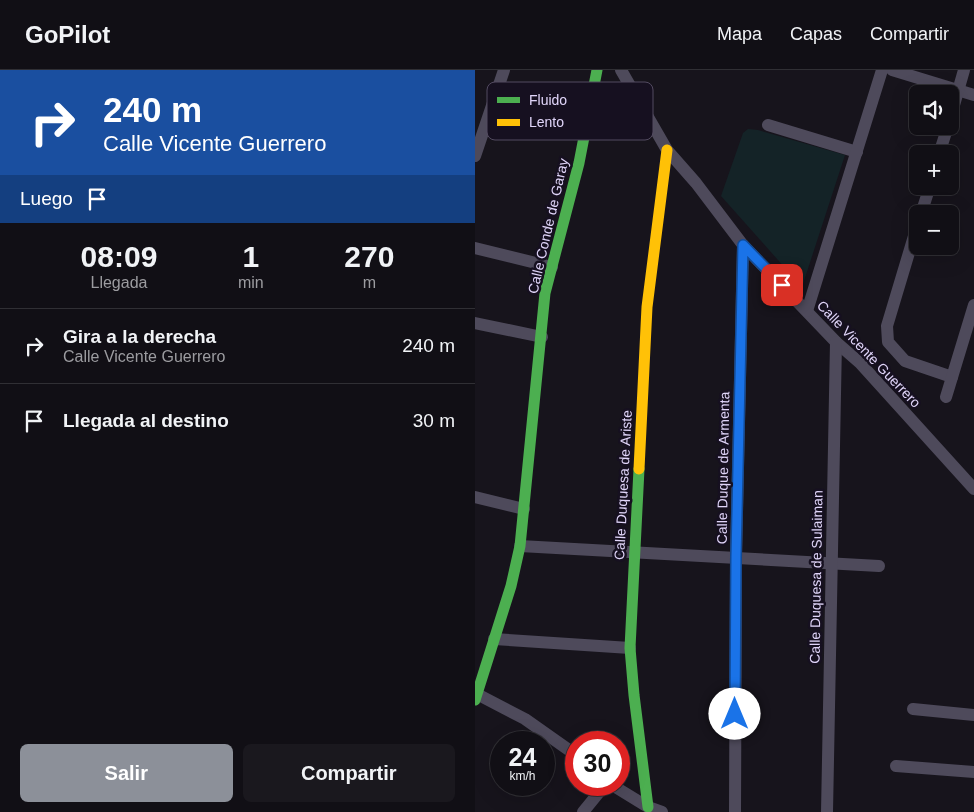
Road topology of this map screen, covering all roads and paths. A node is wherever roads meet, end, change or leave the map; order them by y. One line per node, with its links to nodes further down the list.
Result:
1 (504, 70): 6 (street)
2 (621, 70): 7 (street, Calle Vicente Guerrero)
3 (882, 70): 16 (street)
4 (892, 70): 8 (street)
5 (964, 70): 9 (street)
6 (500, 82)
7 (628, 82)
8 (942, 85)
9 (959, 90): 10 (street)
10 (974, 95)
11 (487, 120): 17 (street)
12 (768, 125): 16 (street)
13 (653, 126): 15 (street, Calle Vicente Guerrero)
14 (583, 140): 21 (street, Calle Conde de Garay)
15 (667, 150): 18 (street, Calle Vicente Guerrero); 33 (street, Calle Duquesa de Ariste)
16 (857, 152): 23 (street)
17 (475, 156)
18 (743, 245): 23 (street, Calle Vicente Guerrero); 34 (street, Calle Duque de Armenta)
19 (475, 248): 21 (street)
20 (909, 253): 27 (street)
21 (552, 267): 25 (street, Calle Conde de Garay)
22 (974, 305): 27 (street)
23 (807, 311): 26 (street, Calle Vicente Guerrero)
24 (475, 323): 25 (street)
25 (542, 337): 31 (street, Calle Conde de Garay)
26 (835, 342): 29 (street, Calle Vicente Guerrero); 35 (street, Calle Duquesa de Sulaiman)
27 (953, 377): 28 (street)
28 (946, 397)
29 (974, 488)
30 (475, 497): 31 (street)
31 (524, 509): 32 (street, Calle Conde de Garay)
32 (520, 546): 33 (street); 37 (street, Calle Conde de Garay)
33 (634, 552): 34 (street); 38 (street, Calle Duquesa de Ariste)
34 (736, 557): 35 (street); 50 (street, Calle Duque de Armenta)
35 (831, 564): 36 (street); 51 (street, Calle Duquesa de Sulaiman)
36 (879, 566)
37 (494, 639): 38 (street); 39 (street, Calle Conde de Garay)
38 (630, 648): 47 (street, Calle Duquesa de Ariste)
39 (476, 697): 42 (street)
40 (913, 709): 41 (street)
41 (974, 715)
42 (565, 747)
43 (896, 766): 44 (street)
44 (974, 772)
45 (596, 796): 48 (street)
46 (630, 796): 47 (street)
47 (648, 807): 49 (street)
48 (583, 812)
49 (662, 812)
50 (735, 812)
51 (827, 812)

